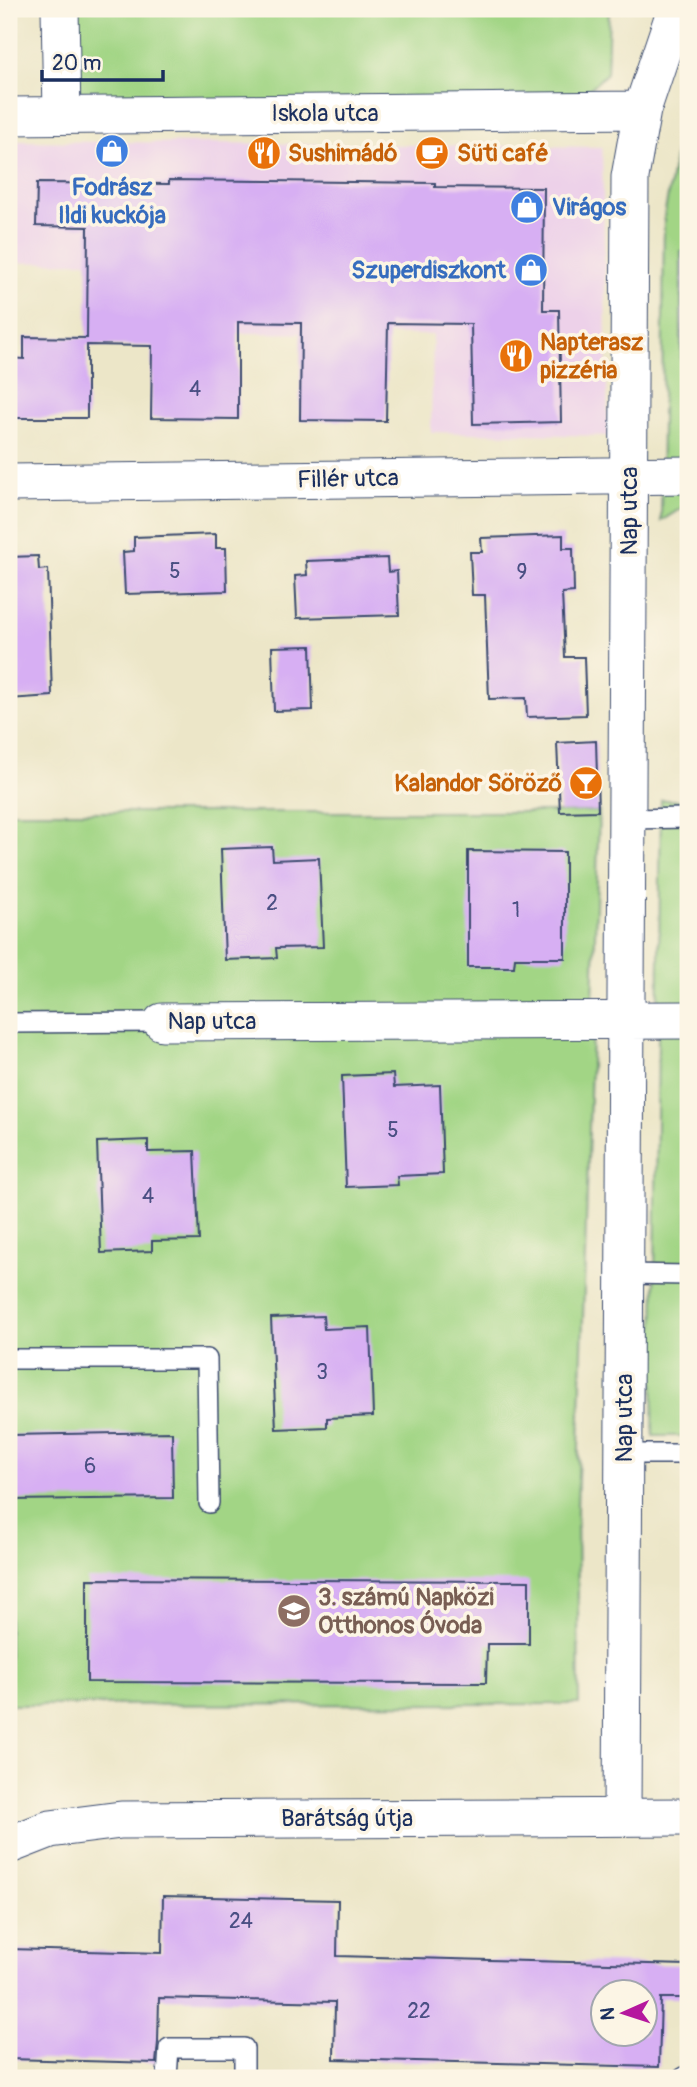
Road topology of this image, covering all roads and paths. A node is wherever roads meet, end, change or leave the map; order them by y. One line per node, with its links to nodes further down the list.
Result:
1 (60, 9): 4 (street)
2 (676, 9): 3 (street, Nap utca)
3 (642, 110): 4 (street, Iskola utca); 6 (street, Nap utca)
4 (62, 115): 5 (street, Iskola utca)
5 (9, 116)
6 (629, 475): 7 (street, Fillér utca); 8 (street, Fillér utca); 10 (street, Nap utca)
7 (688, 475)
8 (9, 484)
9 (688, 818): 10 (lane)
10 (627, 819): 11 (street, Nap utca)
11 (626, 1020): 12 (street); 13 (street, Nap utca); 15 (street, Nap utca)
12 (688, 1020)
13 (162, 1022): 14 (lane, Nap utca)
14 (9, 1023)
15 (625, 1274): 16 (lane); 18 (street, Nap utca)
16 (688, 1275)
17 (9, 1359): 20 (lane)
18 (624, 1454): 19 (lane); 21 (street, Nap utca)
19 (688, 1454)
20 (209, 1503)
21 (622, 1816): 22 (street, Barátság útja); 23 (street, Barátság útja)
22 (688, 1817)
23 (9, 1845)
24 (688, 2075): 27 (lane)
25 (167, 2078): 26 (lane)
26 (244, 2078)
27 (683, 2078)

